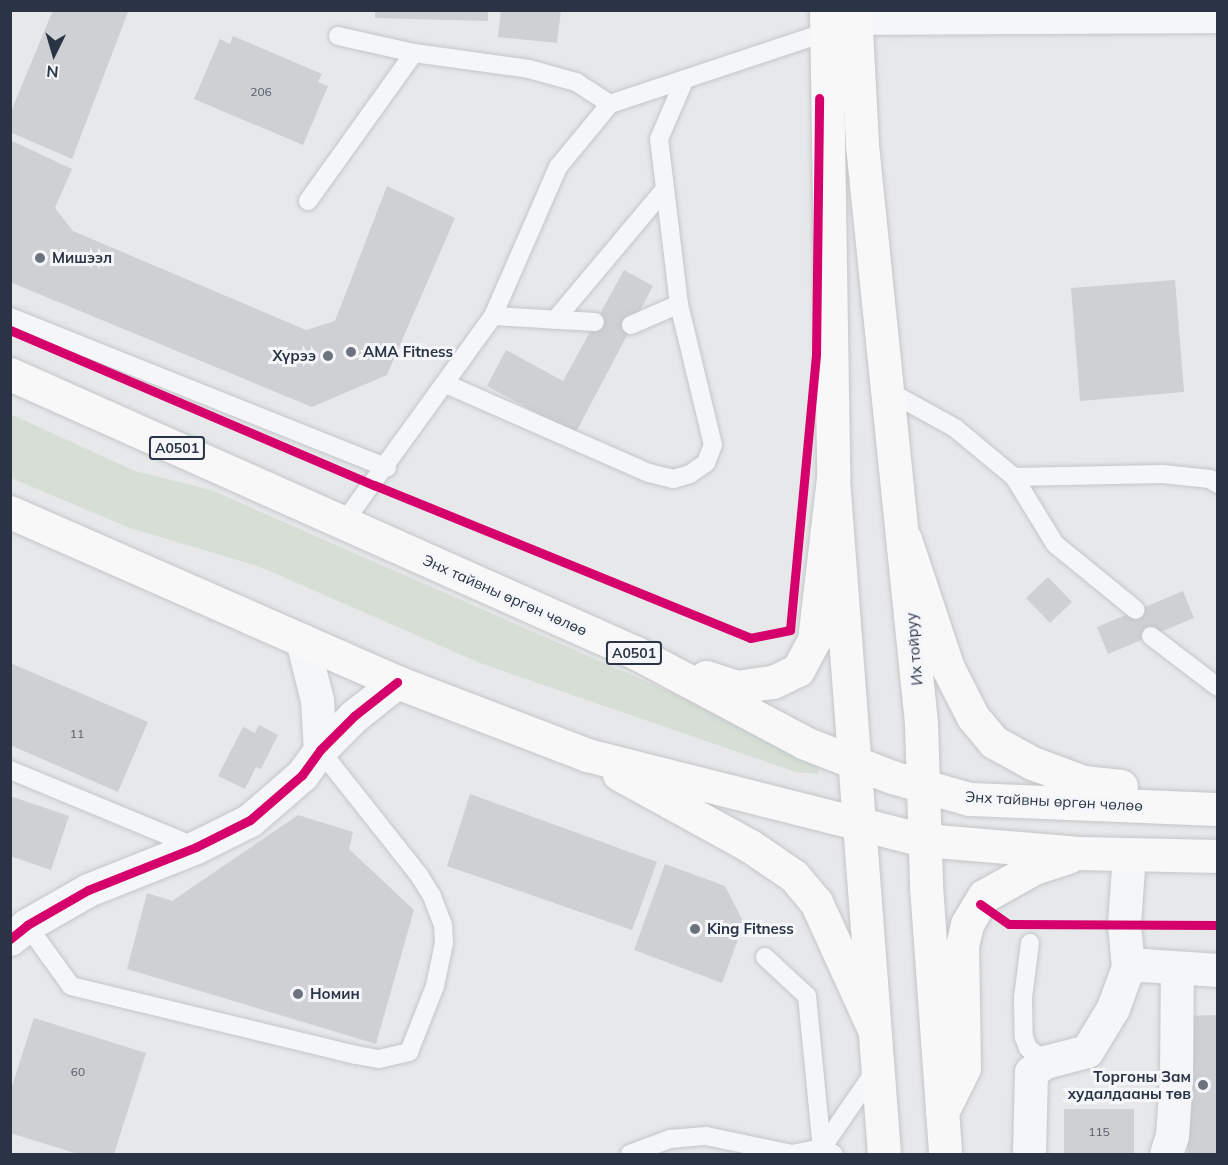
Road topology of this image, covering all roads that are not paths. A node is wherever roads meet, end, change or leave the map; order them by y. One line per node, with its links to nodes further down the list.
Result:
1 (1218, 16): 2 (street)
2 (838, 26): 5 (lane); 17 (main road, Их тойруу); 20 (main road)
3 (338, 36): 4 (lane)
4 (414, 53): 6 (lane); 8 (lane)
5 (684, 81): 6 (lane); 7 (lane)
6 (610, 104): 10 (lane)
7 (664, 190): 9 (lane); 12 (lane)
8 (308, 201)
9 (679, 304): 14 (lane); 16 (lane)
10 (493, 316): 12 (lane); 16 (lane)
11 (10, 317): 18 (lane)
12 (555, 320): 13 (lane)
13 (595, 322)
14 (631, 325)
15 (17, 380): 23 (main road, Энх тайвны өргөн чөлөө / A0501)
16 (446, 384): 18 (lane)
17 (888, 391): 19 (lane); 24 (main road, Их тойруу)
18 (387, 468): 23 (lane)
19 (1014, 477): 21 (lane); 25 (lane)
20 (833, 480): 28 (main road); 33 (main road)
21 (1218, 484)
22 (10, 512): 27 (main road)
23 (344, 522): 28 (main road, Энх тайвны өргөн чөлөө / A0501)
24 (905, 539): 35 (main road, Их тойруу); 36 (main road)
25 (1136, 610)
26 (1151, 636): 30 (lane)
27 (302, 640): 29 (main road); 31 (street)
28 (636, 653): 33 (main road, Энх тайвны өргөн чөлөө / A0501)
29 (397, 682): 31 (street); 32 (main road)
30 (1218, 687)
31 (320, 750): 40 (street); 44 (lane)
32 (587, 755): 38 (main road); 50 (main road)
33 (853, 762): 35 (main road, Энх тайвны өргөн чөлөө / A0501); 38 (main road)
34 (10, 770): 40 (lane)
35 (922, 788): 37 (main road, Энх тайвны өргөн чөлөө / A0501); 39 (main road, Их тойруу)
36 (1218, 802)
37 (1218, 809)
38 (858, 826): 39 (main road); 50 (main road)
39 (924, 840): 41 (main road); 53 (main road, Их тойруу)
40 (196, 847): 44 (street)
41 (1078, 853): 42 (main road); 53 (main road)
42 (1129, 855): 43 (main road); 47 (street)
43 (1218, 856)
44 (19, 932)
45 (1030, 944): 51 (lane)
46 (765, 957): 54 (lane)
47 (1128, 967): 48 (street); 51 (street)
48 (1177, 970): 49 (street); 60 (street)
49 (1218, 970)
50 (872, 1025): 52 (main road)
51 (1045, 1062): 59 (street)
52 (876, 1070): 54 (lane); 57 (main road)
53 (942, 1112): 58 (main road, Их тойруу)
54 (828, 1151): 55 (lane)
55 (792, 1154): 56 (lane)
56 (630, 1155)
57 (884, 1155)
58 (945, 1155)
59 (1029, 1155)
60 (1166, 1155)

